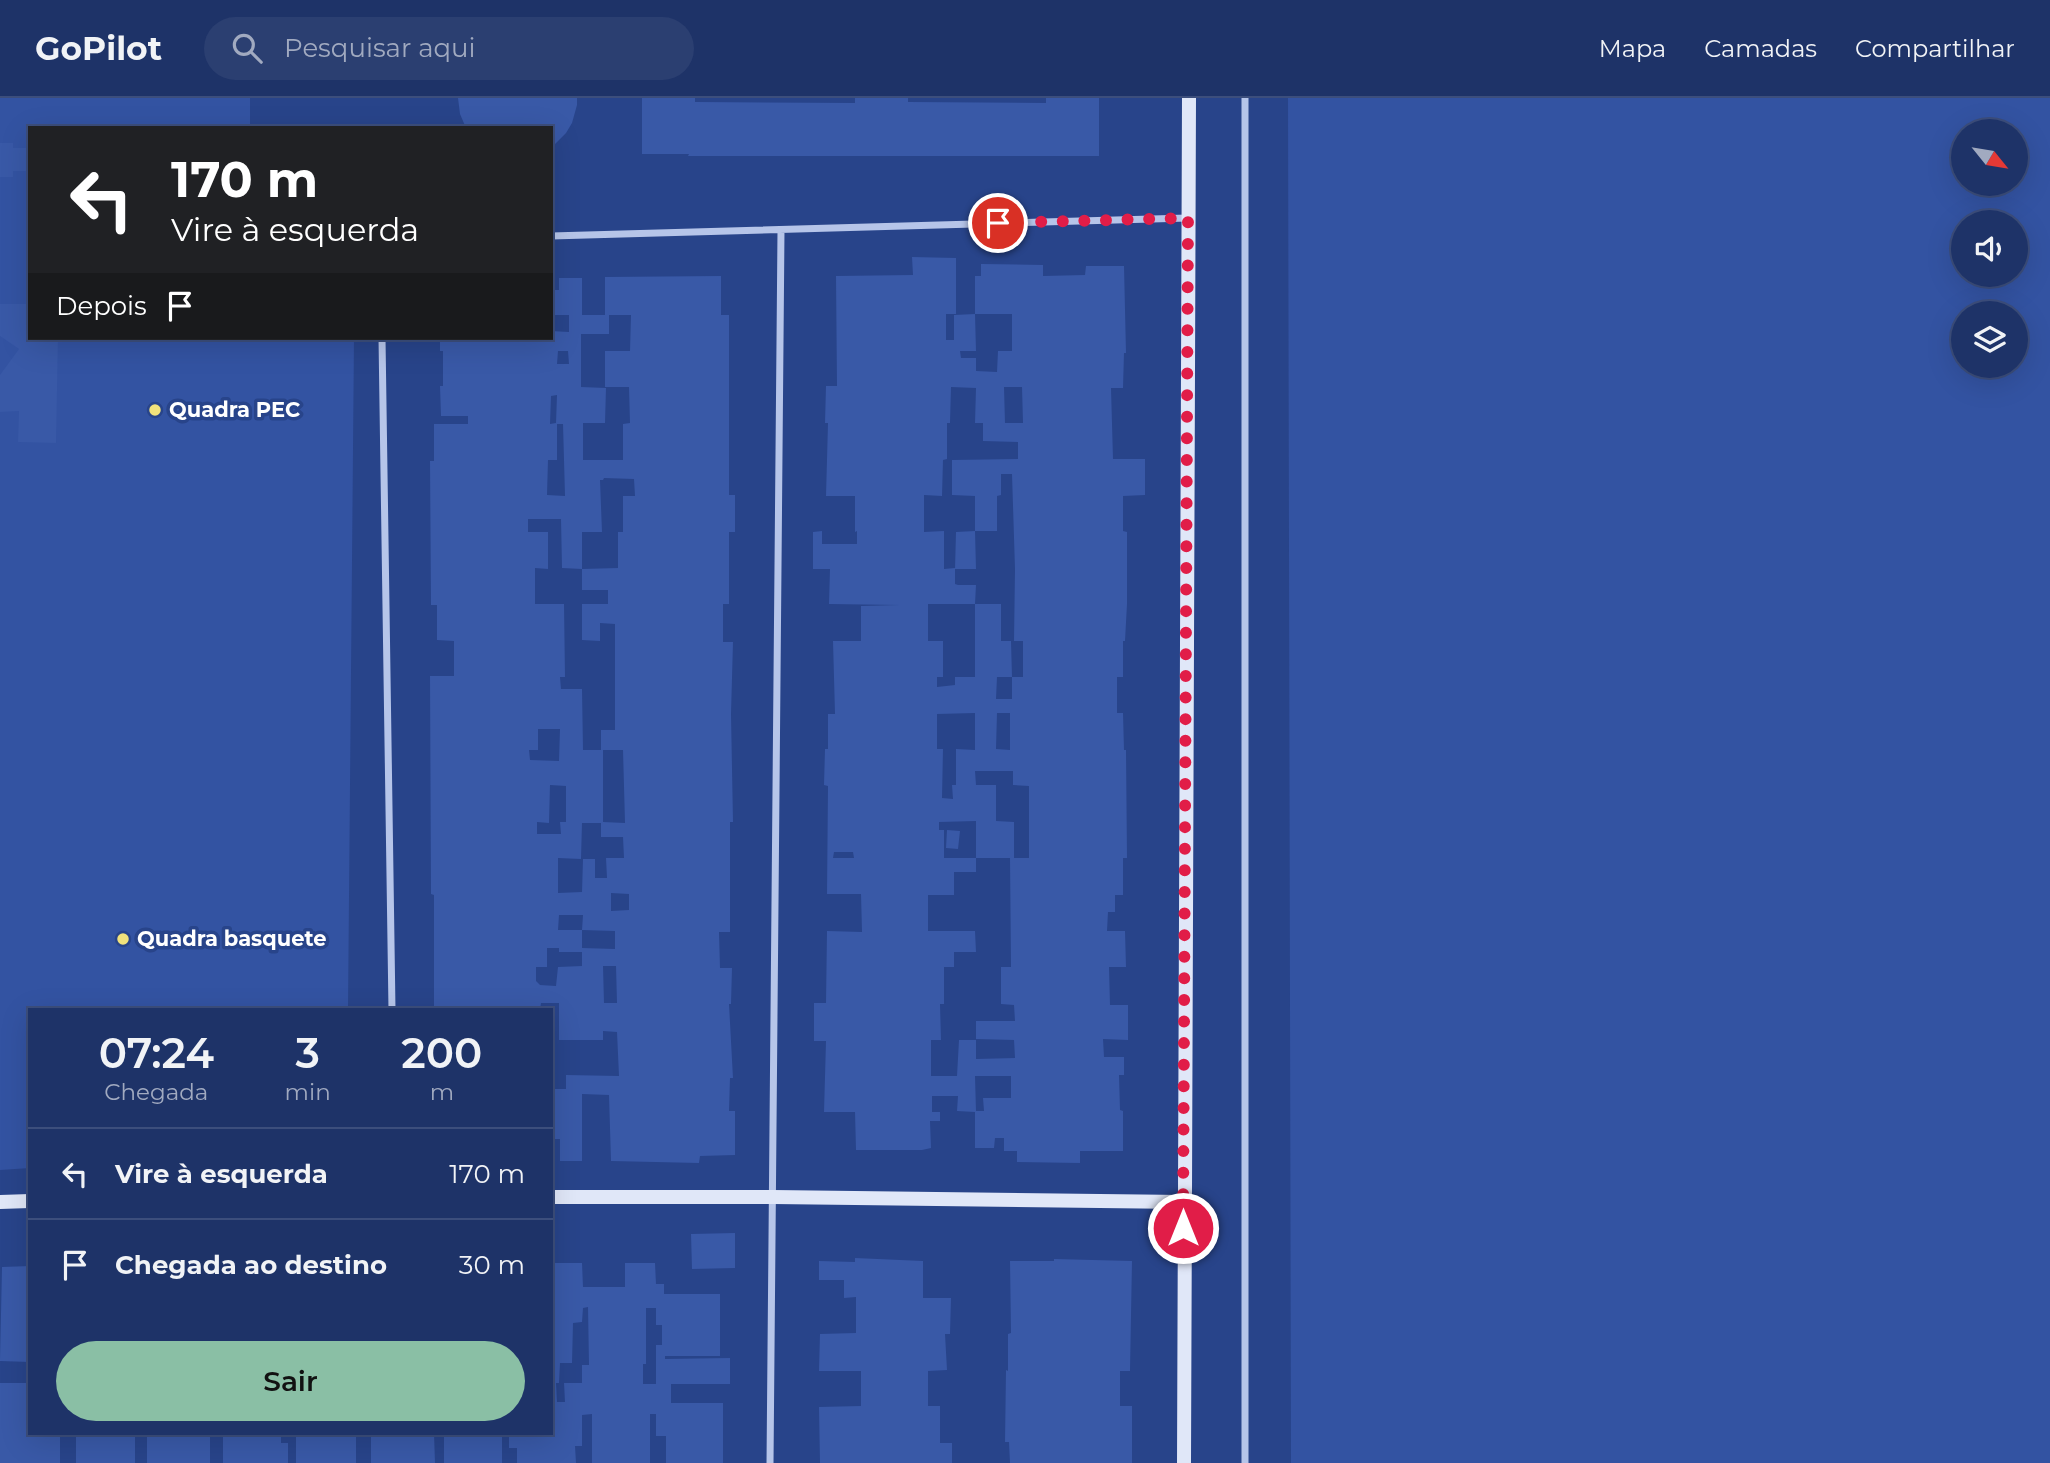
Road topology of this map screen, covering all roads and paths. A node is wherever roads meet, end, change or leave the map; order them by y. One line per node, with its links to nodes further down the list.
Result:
1 (1189, 98): 3 (street)
2 (1245, 98): 15 (street)
3 (1188, 218): 4 (street); 12 (street)
4 (781, 230): 5 (street); 9 (street)
5 (553, 236)
6 (382, 340): 7 (street)
7 (392, 1008)
8 (553, 1197): 9 (street)
9 (773, 1197): 12 (street); 13 (street)
10 (28, 1201): 11 (street)
11 (0, 1202)
12 (1183, 1202): 14 (street)
13 (770, 1463)
14 (1184, 1463)
15 (1245, 1463)

